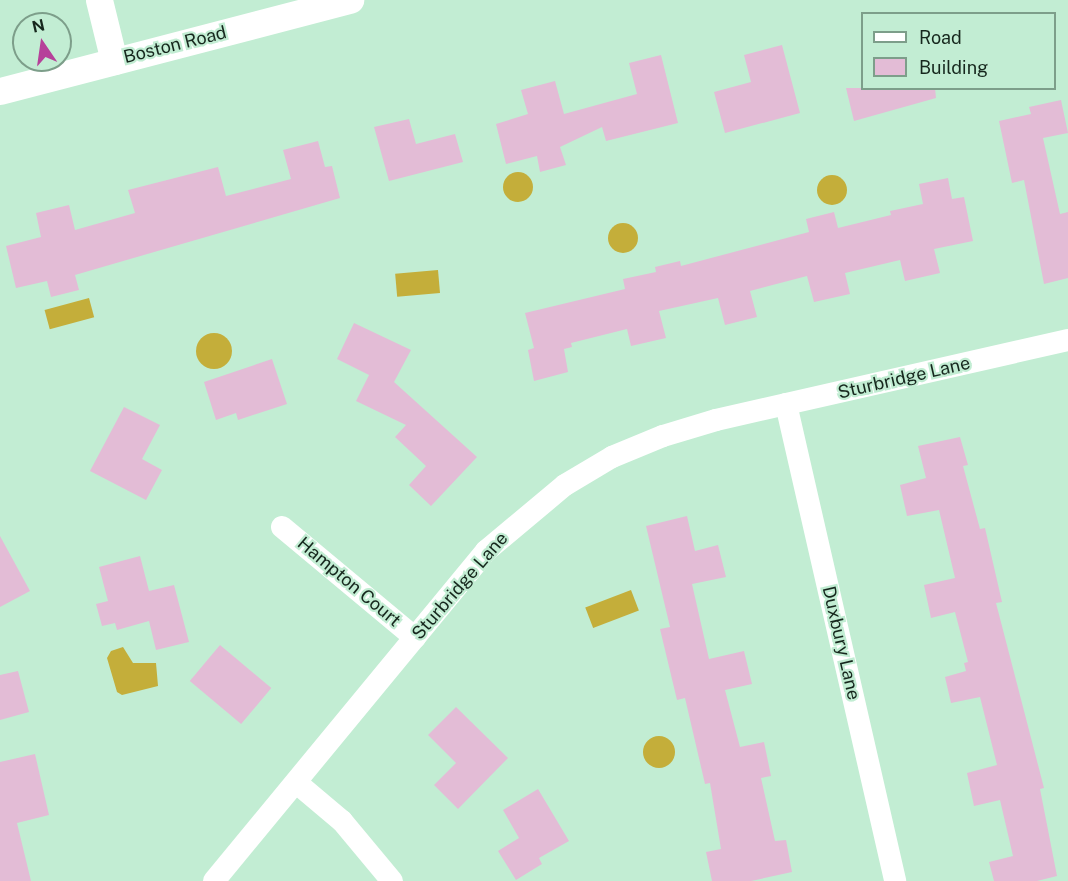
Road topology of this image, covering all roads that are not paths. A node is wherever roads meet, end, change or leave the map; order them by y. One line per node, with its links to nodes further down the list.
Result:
1 (99, 0): 3 (street)
2 (350, 0): 3 (street, Boston Road)
3 (114, 61): 4 (street, Boston Road)
4 (0, 91)
5 (1068, 340): 6 (street, Sturbridge Lane)
6 (786, 404): 8 (street, Sturbridge Lane); 12 (street, Duxbury Lane)
7 (282, 527): 8 (street, Hampton Court)
8 (415, 638): 9 (street, Sturbridge Lane)
9 (298, 784): 10 (street, Sturbridge Lane); 11 (street)
10 (214, 881)
11 (392, 881)
12 (895, 881)

